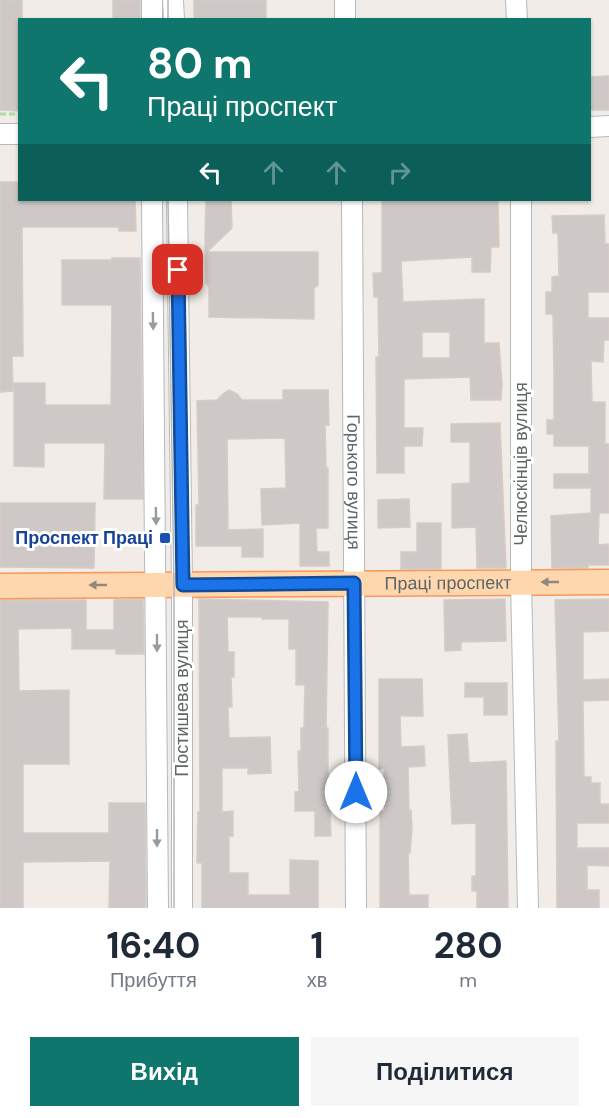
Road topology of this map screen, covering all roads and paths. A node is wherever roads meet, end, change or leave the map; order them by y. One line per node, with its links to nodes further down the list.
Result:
1 (152, 0): 5 (street)
2 (173, 0): 6 (street)
3 (345, 0): 7 (street)
4 (516, 0): 8 (street)
5 (152, 18)
6 (174, 18)
7 (345, 18)
8 (517, 18)
9 (0, 114): 10 (path)
10 (18, 114)
11 (609, 126): 12 (street)
12 (591, 127)
13 (0, 134): 14 (street)
14 (18, 134)
15 (152, 201): 22 (street, Постишева вулиця, one-way to 22)
16 (177, 201): 23 (street, Постишева вулиця)
17 (352, 201): 21 (street, Горького вулиця)
18 (520, 201): 19 (street, Челюскінців вулиця)
19 (521, 582): 20 (main road, Праці проспект, one-way to 19); 21 (main road, Праці проспект); 28 (street, Челюскінців вулиця)
20 (609, 582)
21 (354, 583): 23 (main road, Праці проспект); 27 (street, Горького вулиця)
22 (156, 585): 23 (main road, Праці проспект); 24 (main road, Праці проспект, one-way to 24); 25 (street, Постишева вулиця, one-way to 25)
23 (183, 585): 26 (street, Постишева вулиця)
24 (0, 586)
25 (158, 908)
26 (182, 908)
27 (356, 908)
28 (528, 908)

